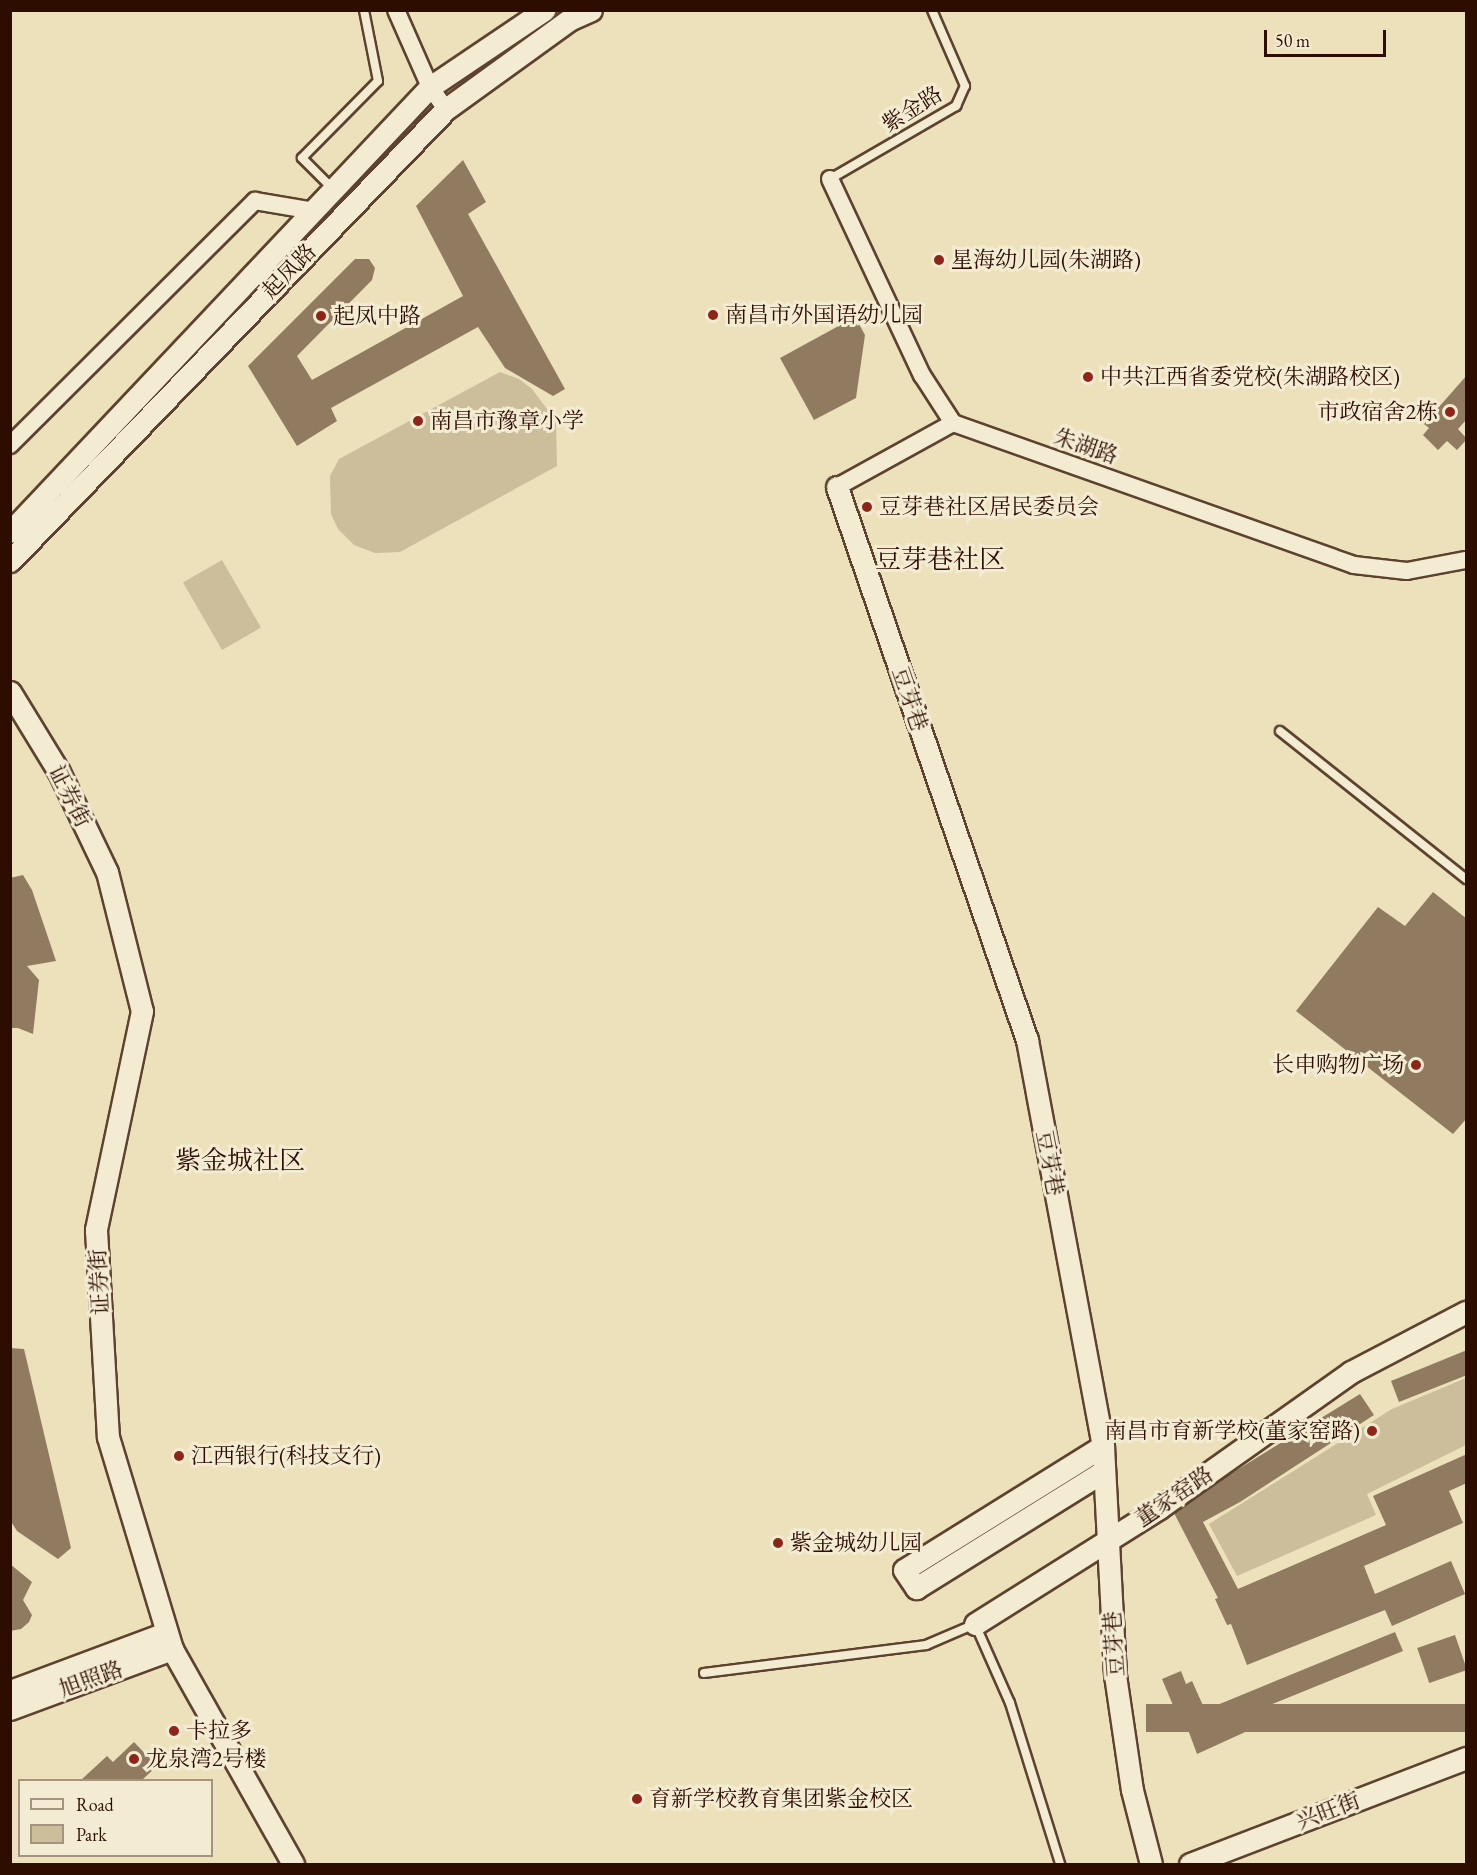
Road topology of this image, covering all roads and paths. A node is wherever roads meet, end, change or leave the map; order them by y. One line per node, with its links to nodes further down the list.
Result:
1 (364, 10): 9 (lane)
2 (396, 10): 6 (street)
3 (544, 10): 6 (street, 起凤路)
4 (591, 10): 7 (street, 起凤路)
5 (932, 10): 8 (lane, 紫金路)
6 (430, 87): 7 (street); 9 (street, 起凤路)
7 (446, 109): 16 (street, 起凤路)
8 (830, 179): 11 (street)
9 (334, 190): 10 (street, 起凤路)
10 (314, 211): 12 (street); 14 (street, 起凤路)
11 (953, 423): 13 (street); 15 (street, 朱湖路)
12 (10, 445)
13 (837, 487): 21 (street, 豆芽巷)
14 (10, 532)
15 (1467, 560)
16 (10, 561)
17 (10, 692): 25 (street, 证券街)
18 (1280, 731): 19 (lane)
19 (1467, 879)
20 (1467, 1312): 23 (street, 董家窑路)
21 (1103, 1446): 22 (street, 豆芽巷); 22 (street)
22 (1104, 1471): 23 (street, 豆芽巷)
23 (1108, 1540): 24 (street, 董家窑路); 32 (street, 豆芽巷)
24 (975, 1624): 26 (lane, 董家窑路); 31 (lane)
25 (168, 1641): 27 (street, 旭照路); 28 (street, 旭照路); 30 (street, 证券街)
26 (704, 1673)
27 (10, 1691)
28 (10, 1709)
29 (1467, 1758): 33 (street, 兴旺街)
30 (293, 1864)
31 (1060, 1864)
32 (1151, 1864)
33 (1190, 1864)

